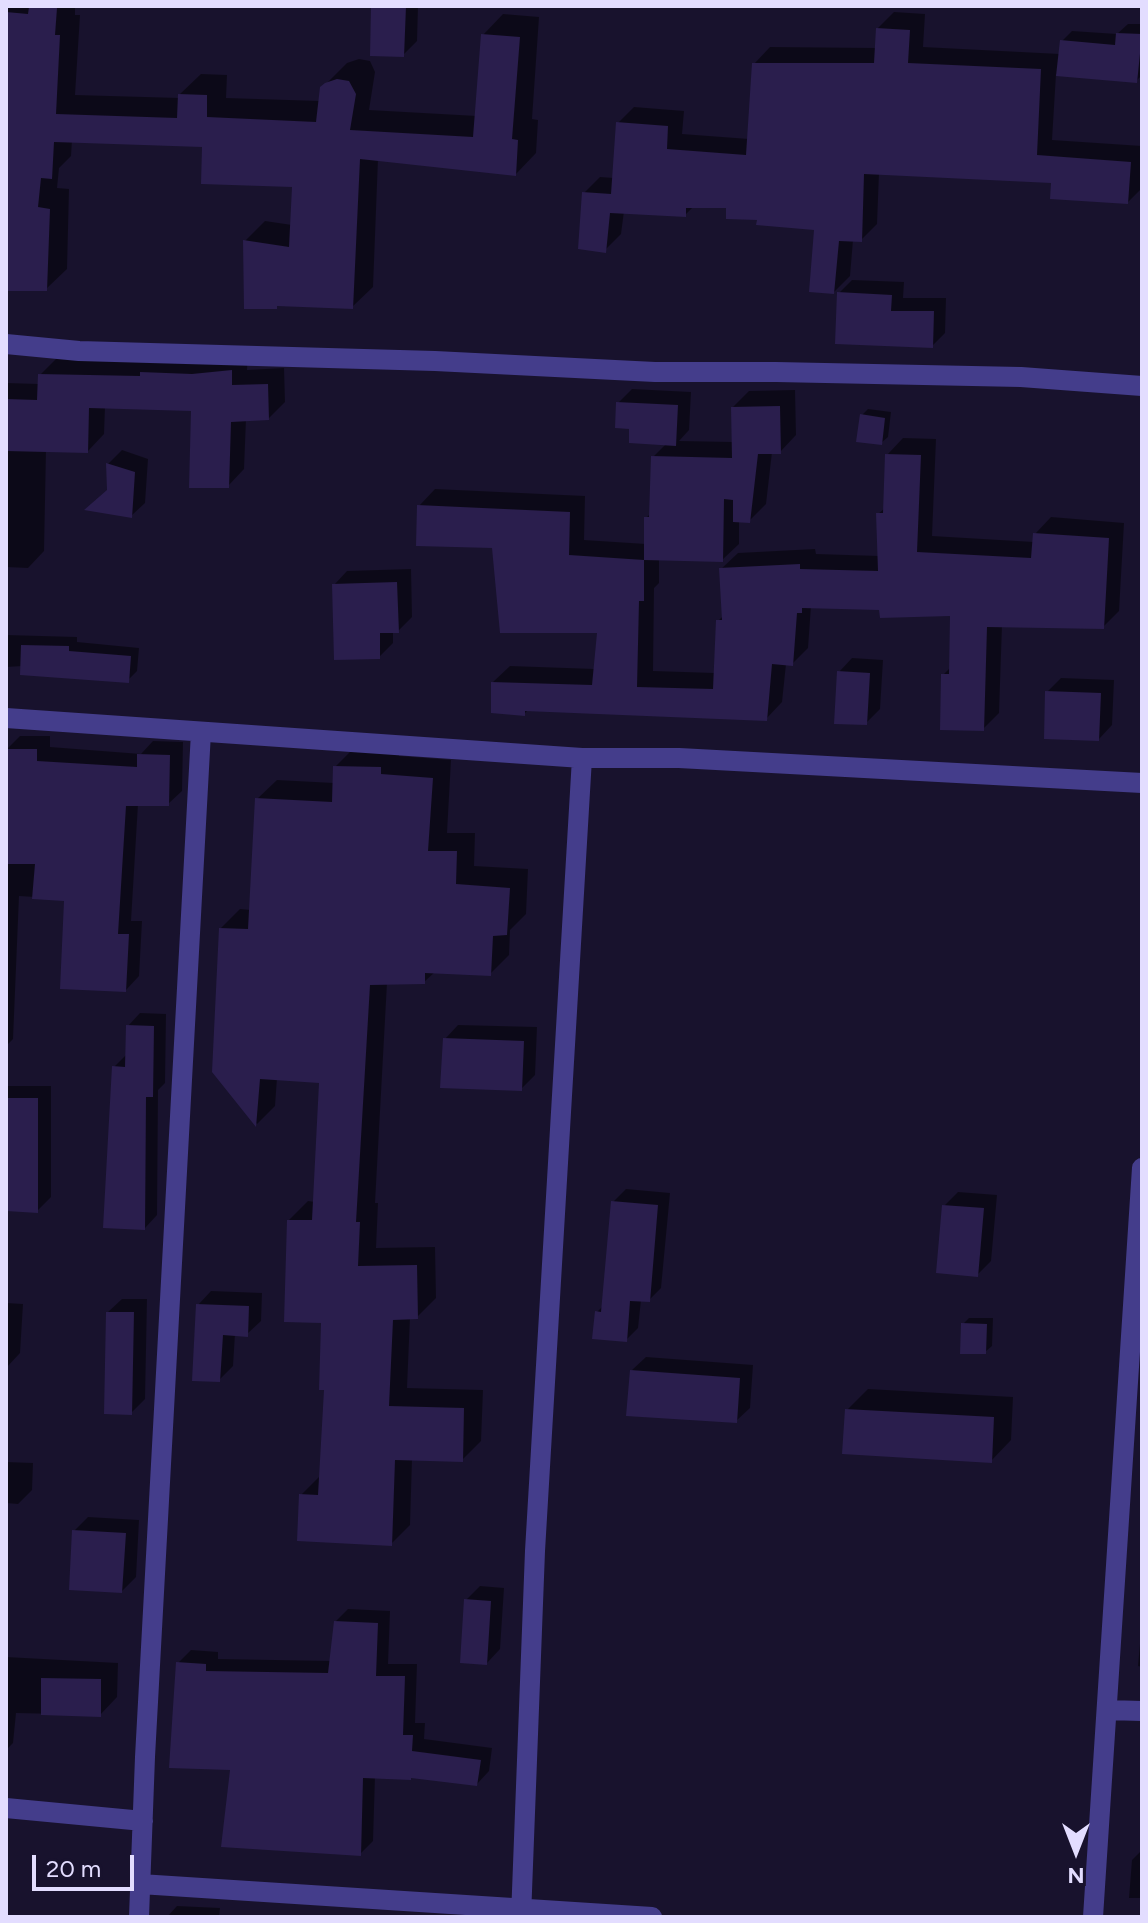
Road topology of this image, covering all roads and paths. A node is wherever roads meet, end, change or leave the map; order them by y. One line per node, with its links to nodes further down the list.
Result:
1 (6, 344): 2 (street)
2 (1142, 386)
3 (6, 718): 4 (street)
4 (201, 732): 5 (street); 11 (street)
5 (582, 758): 6 (street); 13 (street)
6 (1142, 783)
7 (1142, 1168): 8 (street)
8 (1107, 1710): 9 (street); 16 (street)
9 (1142, 1711)
10 (6, 1808): 11 (street)
11 (143, 1821): 12 (street)
12 (140, 1884): 13 (street); 14 (street)
13 (522, 1913): 15 (street)
14 (139, 1917)
15 (652, 1917)
16 (1093, 1917)

